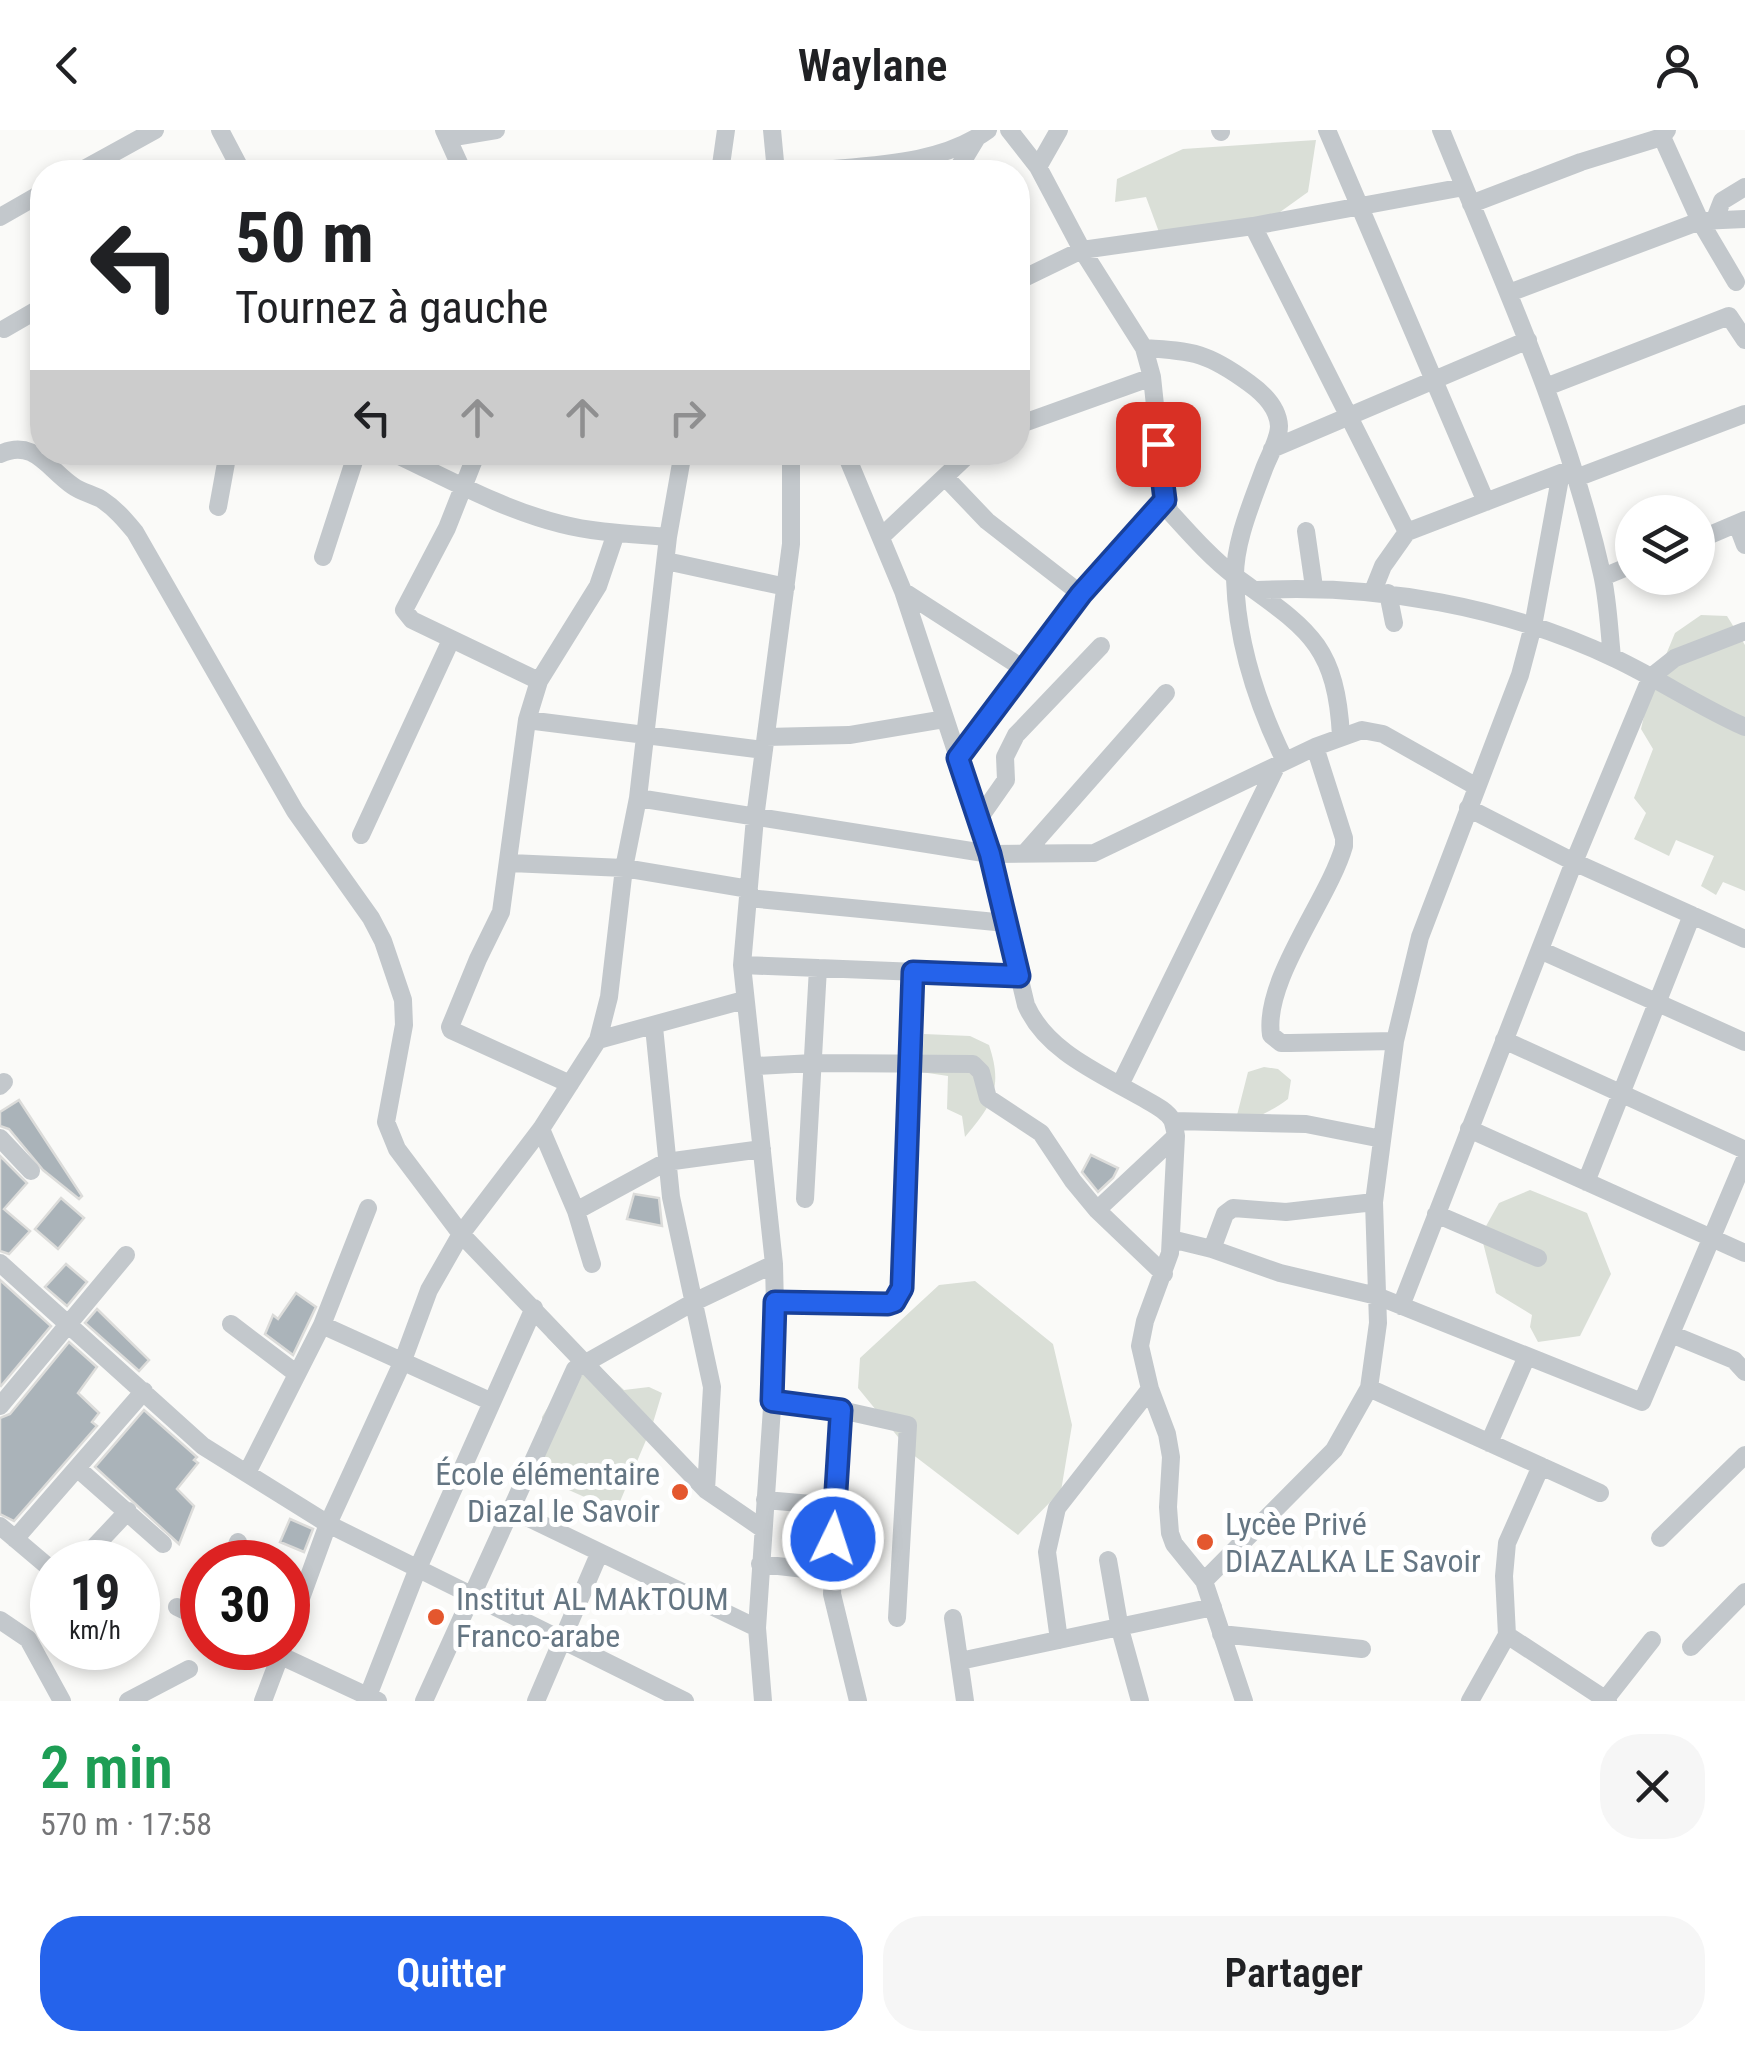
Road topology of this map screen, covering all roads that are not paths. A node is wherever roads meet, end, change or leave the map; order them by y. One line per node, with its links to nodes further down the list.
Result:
1 (156, 130): 13 (street)
2 (220, 130): 14 (street)
3 (445, 130): 4 (street); 15 (street)
4 (496, 130)
5 (726, 130): 16 (street)
6 (772, 130): 17 (street)
7 (1009, 130): 20 (street)
8 (1059, 130): 20 (street)
9 (1328, 130): 24 (street)
10 (1441, 130): 22 (street)
11 (982, 134): 18 (street); 19 (street)
12 (1665, 134): 22 (street); 27 (street)
13 (101, 160)
14 (236, 160)
15 (458, 160)
16 (722, 160)
17 (775, 160)
18 (899, 160)
19 (964, 160)
20 (1038, 167): 29 (street)
21 (1745, 187): 27 (street)
22 (1467, 195): 24 (street); 32 (street)
23 (30, 200): 25 (street)
24 (1360, 207): 28 (street); 39 (street)
25 (0, 217)
26 (1743, 217): 27 (street)
27 (1707, 220): 31 (street); 32 (street)
28 (1253, 226): 29 (street); 42 (street)
29 (1082, 250): 30 (street); 37 (street)
30 (1030, 276)
31 (1736, 282)
32 (1510, 293): 35 (street)
33 (30, 314): 34 (street)
34 (4, 329)
35 (1528, 340): 39 (street); 40 (street)
36 (1745, 340): 40 (street)
37 (1144, 348): 38 (street); 44 (street)
38 (1152, 377): 43 (street); 59 (street)
39 (1434, 380): 42 (street); 60 (street)
40 (1546, 387): 56 (street)
41 (1745, 414): 56 (street)
42 (1349, 417): 44 (street); 64 (street)
43 (1030, 421)
44 (1272, 450): 73 (street)
45 (30, 451): 46 (street)
46 (0, 454)
47 (50, 465): 150 (street)
48 (226, 465): 61 (street)
49 (353, 465): 70 (street)
50 (418, 465): 58 (street)
51 (471, 465): 58 (street)
52 (680, 465): 67 (street)
53 (791, 465): 75 (street)
54 (851, 465): 68 (street)
55 (957, 465): 57 (street)
56 (1570, 473): 60 (street); 74 (street); 82 (street)
57 (945, 477): 68 (street); 80 (street)
58 (462, 486): 65 (street); 84 (street)
59 (1165, 500): 73 (street); 80 (street)
60 (1486, 502): 64 (street)
61 (218, 507)
62 (1741, 522): 66 (street); 69 (street)
63 (1306, 531): 76 (street)
64 (1407, 532): 79 (street)
65 (616, 533): 67 (street); 89 (street)
66 (1715, 533)
67 (668, 536): 71 (street)
68 (882, 537): 78 (street)
69 (1745, 546)
70 (323, 557)
71 (666, 561): 75 (street); 94 (street)
72 (1615, 572): 74 (street)
73 (1234, 576): 77 (street); 99 (street)
74 (1603, 577): 86 (street)
75 (786, 587): 96 (street)
76 (1314, 587): 77 (street); 79 (street)
77 (1257, 590): 95 (street)
78 (903, 591): 87 (street); 91 (street)
79 (1381, 592): 81 (street); 82 (street)
80 (1081, 594): 87 (street)
81 (1394, 623)
82 (1533, 626): 86 (street); 100 (street)
83 (1745, 630): 88 (street)
84 (451, 640): 89 (street); 105 (street)
85 (1101, 646): 104 (street)
86 (1612, 657): 88 (street)
87 (1024, 670): 98 (street)
88 (1651, 676): 93 (street); 108 (street)
89 (539, 681): 92 (street)
90 (1166, 693): 106 (street)
91 (944, 719): 96 (street); 98 (street)
92 (527, 720): 94 (street); 109 (street)
93 (1745, 727)
94 (647, 733): 96 (street); 101 (street)
95 (1340, 736): 97 (street); 100 (street)
96 (765, 743): 103 (street)
97 (1314, 747): 99 (street); 125 (street)
98 (958, 758): 104 (street)
99 (1281, 764): 106 (street); 131 (street)
100 (1477, 787): 102 (street)
101 (638, 798): 103 (street); 110 (street)
102 (1468, 808): 108 (street); 125 (street)
103 (755, 818): 107 (street); 111 (street)
104 (978, 820): 107 (street)
105 (361, 835)
106 (1025, 853): 107 (street)
107 (990, 854): 113 (street)
108 (1574, 862): 112 (street); 115 (street)
109 (510, 864): 110 (street); 130 (street)
110 (624, 868): 111 (street); 123 (street)
111 (748, 894): 113 (street); 116 (street)
112 (1692, 915): 114 (street); 121 (street)
113 (1006, 923): 119 (street)
114 (1745, 938)
115 (1540, 950): 121 (street); 124 (street)
116 (742, 965): 117 (street); 120 (street)
117 (818, 968): 118 (street); 127 (street)
118 (913, 972): 119 (street); 128 (street)
119 (1019, 976): 131 (street)
120 (744, 1000): 122 (street); 129 (street)
121 (1658, 1003): 126 (street); 132 (street)
122 (654, 1026): 123 (street); 141 (street)
123 (598, 1040): 130 (street)
124 (1504, 1040): 132 (street); 135 (street)
125 (1395, 1041): 137 (street)
126 (1745, 1042)
127 (813, 1062): 128 (street); 129 (street); 144 (street)
128 (910, 1062): 147 (street); 162 (street)
129 (756, 1066): 138 (street)
130 (570, 1084): 134 (street)
131 (1120, 1085): 133 (street)
132 (1621, 1093): 139 (street); 143 (street)
133 (1174, 1128): 137 (street); 147 (street); 152 (street)
134 (541, 1129): 148 (street); 150 (street)
135 (1470, 1129): 143 (street); 149 (street)
136 (0, 1138): 142 (street)
137 (1382, 1139): 145 (street)
138 (762, 1148): 141 (street); 159 (street)
139 (1745, 1150)
140 (1745, 1159): 151 (street)
141 (666, 1162): 148 (street); 163 (street)
142 (30, 1170)
143 (1586, 1182): 151 (street)
144 (805, 1199)
145 (1374, 1202): 153 (street); 161 (street)
146 (368, 1208): 168 (street)
147 (1097, 1210): 160 (street)
148 (576, 1211): 158 (street)
149 (1436, 1214): 156 (street); 164 (street)
150 (461, 1234): 165 (street); 171 (street)
151 (1712, 1238): 154 (street); 169 (street)
152 (1171, 1239): 153 (street); 160 (street)
153 (1212, 1249): 161 (street)
154 (1745, 1253)
155 (126, 1255): 166 (street)
156 (1538, 1258)
157 (0, 1263): 166 (street)
158 (592, 1264)
159 (774, 1264): 162 (street); 163 (street)
160 (1164, 1274): 176 (street)
161 (1377, 1296): 164 (street); 175 (street)
162 (775, 1302): 179 (street)
163 (692, 1303): 172 (street); 187 (street)
164 (1401, 1306): 170 (street)
165 (534, 1308): 172 (street); 180 (street)
166 (69, 1323): 177 (street); 178 (street)
167 (231, 1324): 174 (street)
168 (322, 1325): 171 (street); 174 (street)
169 (1671, 1334): 170 (street); 173 (street)
170 (1527, 1356): 182 (street)
171 (402, 1363): 180 (street); 193 (street)
172 (584, 1363): 187 (street); 191 (street)
173 (1745, 1372)
174 (297, 1374): 186 (street)
175 (1369, 1388): 182 (street); 206 (street)
176 (1150, 1389): 206 (street); 220 (street)
177 (144, 1391): 185 (street); 186 (street)
178 (2, 1398)
179 (772, 1401): 181 (street); 189 (street)
180 (492, 1402): 203 (street)
181 (841, 1410): 190 (street); 212 (street)
182 (1489, 1442): 183 (street)
183 (1541, 1466): 188 (street); 218 (street)
184 (1741, 1467): 196 (street)
185 (77, 1468): 192 (street); 195 (street)
186 (247, 1473): 193 (street)
187 (706, 1490): 194 (street)
188 (1600, 1493)
189 (765, 1500): 190 (street); 194 (street)
190 (836, 1506): 204 (street)
191 (510, 1510): 200 (street); 208 (street)
192 (128, 1511): 197 (street); 198 (street)
193 (328, 1524): 203 (street); 205 (street)
194 (763, 1528): 202 (street)
195 (7, 1533): 199 (street)
196 (1660, 1538)
197 (101, 1540)
198 (163, 1544)
199 (30, 1552)
200 (599, 1554): 215 (street); 219 (street)
201 (1108, 1560): 216 (street)
202 (760, 1564): 204 (street); 215 (street)
203 (418, 1568): 208 (street); 230 (street)
204 (831, 1572): 239 (street)
205 (310, 1574)
206 (1204, 1581): 210 (street)
207 (1745, 1592): 222 (street)
208 (472, 1595): 219 (street); 235 (street)
209 (177, 1607): 211 (street)
210 (1213, 1607): 216 (street); 217 (street)
211 (180, 1608)
212 (897, 1618)
213 (953, 1618): 224 (street)
214 (0, 1620): 232 (street)
215 (757, 1628): 238 (street)
216 (1120, 1629): 220 (street); 241 (street)
217 (1222, 1634): 223 (street); 229 (street)
218 (1506, 1635): 231 (street); 243 (street)
219 (562, 1640): 228 (street); 236 (street)
220 (1059, 1640): 224 (street)
221 (1652, 1640): 231 (street)
222 (1691, 1647)
223 (1362, 1648)
224 (960, 1661): 240 (street)
225 (310, 1668): 230 (street)
226 (187, 1670): 233 (street)
227 (271, 1670): 234 (street)
228 (645, 1692): 237 (street)
229 (1243, 1698): 242 (street)
230 (371, 1699)
231 (1606, 1700)
232 (62, 1701)
233 (128, 1701)
234 (264, 1701)
235 (424, 1701)
236 (536, 1701)
237 (685, 1701)
238 (763, 1701)
239 (858, 1701)
240 (966, 1701)
241 (1140, 1701)
242 (1221, 1701)
243 (1470, 1701)

